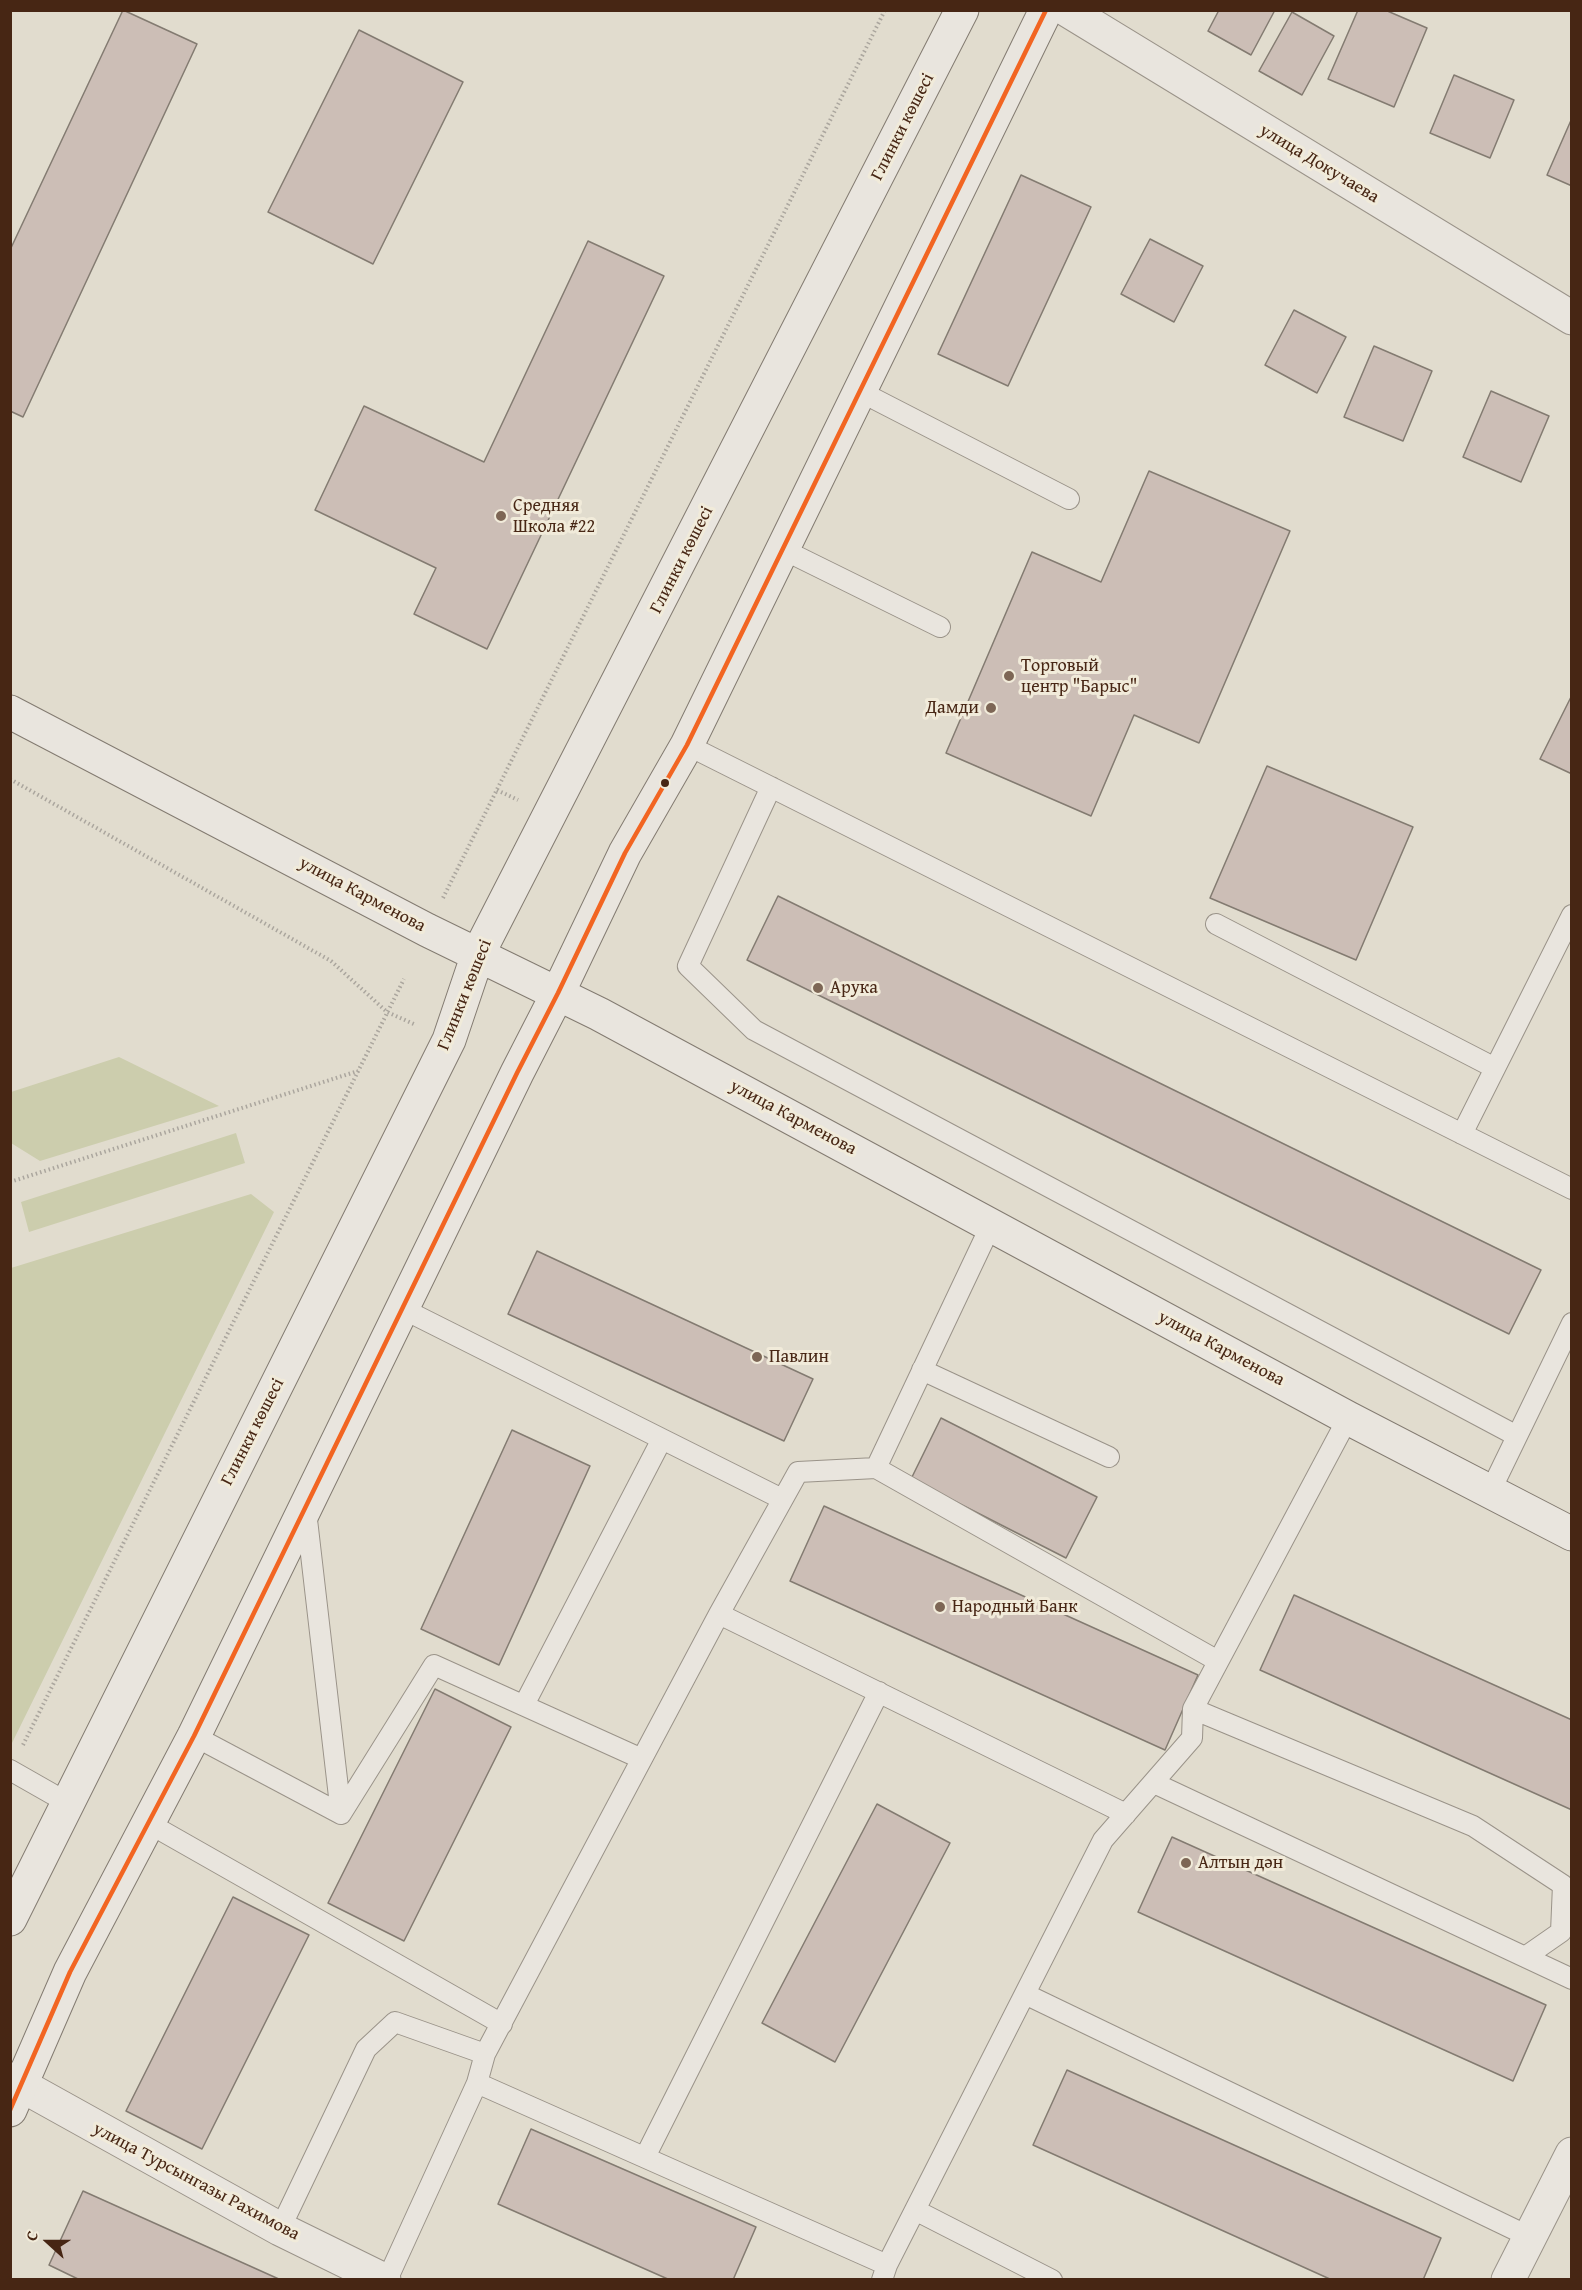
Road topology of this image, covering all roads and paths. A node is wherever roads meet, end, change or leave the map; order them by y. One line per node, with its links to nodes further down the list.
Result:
1 (885, 10): 14 (path)
2 (962, 10): 17 (main road, Глинки көшесі)
3 (1046, 10): 6 (main road)
4 (1067, 10): 5 (main road, улица Докучаева)
5 (1572, 318)
6 (859, 391): 7 (lane); 8 (main road)
7 (1069, 499)
8 (782, 549): 9 (lane); 11 (main road)
9 (940, 627)
10 (10, 712): 17 (main road, улица Карменова)
11 (687, 745): 13 (lane); 19 (main road)
12 (10, 779): 20 (path)
13 (771, 787): 24 (lane); 32 (lane)
14 (442, 900)
15 (1572, 915): 22 (lane)
16 (1216, 924): 22 (lane)
17 (478, 954): 19 (main road, улица Карменова); 21 (main road, Глинки көшесі)
18 (404, 979): 20 (path)
19 (558, 993): 27 (main road, улица Карменова); 28 (main road)
20 (387, 1012): 21 (path); 23 (path)
21 (449, 1040): 49 (main road, Глинки көшесі)
22 (1495, 1068): 24 (lane)
23 (359, 1071): 25 (path); 47 (path)
24 (1462, 1134): 26 (lane)
25 (10, 1182)
26 (1572, 1189)
27 (991, 1225): 30 (lane); 31 (main road, улица Карменова)
28 (403, 1309): 33 (lane); 38 (main road)
29 (1572, 1323): 32 (lane)
30 (922, 1370): 34 (lane); 35 (lane)
31 (1348, 1418): 36 (main road, улица Карменова); 41 (lane)
32 (1517, 1436): 36 (lane)
33 (662, 1438): 37 (lane); 43 (lane)
34 (1109, 1457)
35 (876, 1468): 37 (lane); 41 (lane)
36 (1491, 1492): 39 (main road, улица Карменова)
37 (782, 1499): 40 (lane)
38 (306, 1509): 45 (main road); 50 (lane)
39 (1572, 1534)
40 (719, 1614): 42 (lane); 46 (lane)
41 (1218, 1661): 44 (lane)
42 (879, 1692): 51 (lane); 63 (lane)
43 (524, 1705): 46 (lane); 50 (lane)
44 (1193, 1709): 48 (lane); 53 (lane)
45 (194, 1736): 50 (lane); 52 (main road)
46 (642, 1759): 58 (lane)
47 (11, 1770): 49 (lane)
48 (1154, 1783): 51 (lane); 55 (lane)
49 (68, 1803): 54 (main road, Глинки көшесі)
50 (341, 1814)
51 (1126, 1814): 57 (lane)
52 (148, 1822): 58 (lane); 61 (main road)
53 (1567, 1887): 55 (lane)
54 (10, 1920)
55 (1525, 1957): 56 (lane)
56 (1572, 1978)
57 (1025, 1994): 64 (lane); 66 (lane)
58 (502, 2024): 59 (lane)
59 (485, 2054): 60 (lane); 65 (lane)
60 (477, 2082): 63 (lane); 68 (lane)
61 (14, 2092): 65 (main road, улица Турсынгазы Рахимова)
62 (1572, 2154): 66 (main road)
63 (645, 2157): 67 (lane)
64 (915, 2210): 67 (lane); 69 (lane)
65 (280, 2229): 68 (main road, улица Турсынгазы Рахимова)
66 (1530, 2237): 70 (main road)
67 (885, 2272)
68 (386, 2280)
69 (1052, 2280)
70 (1508, 2280)

